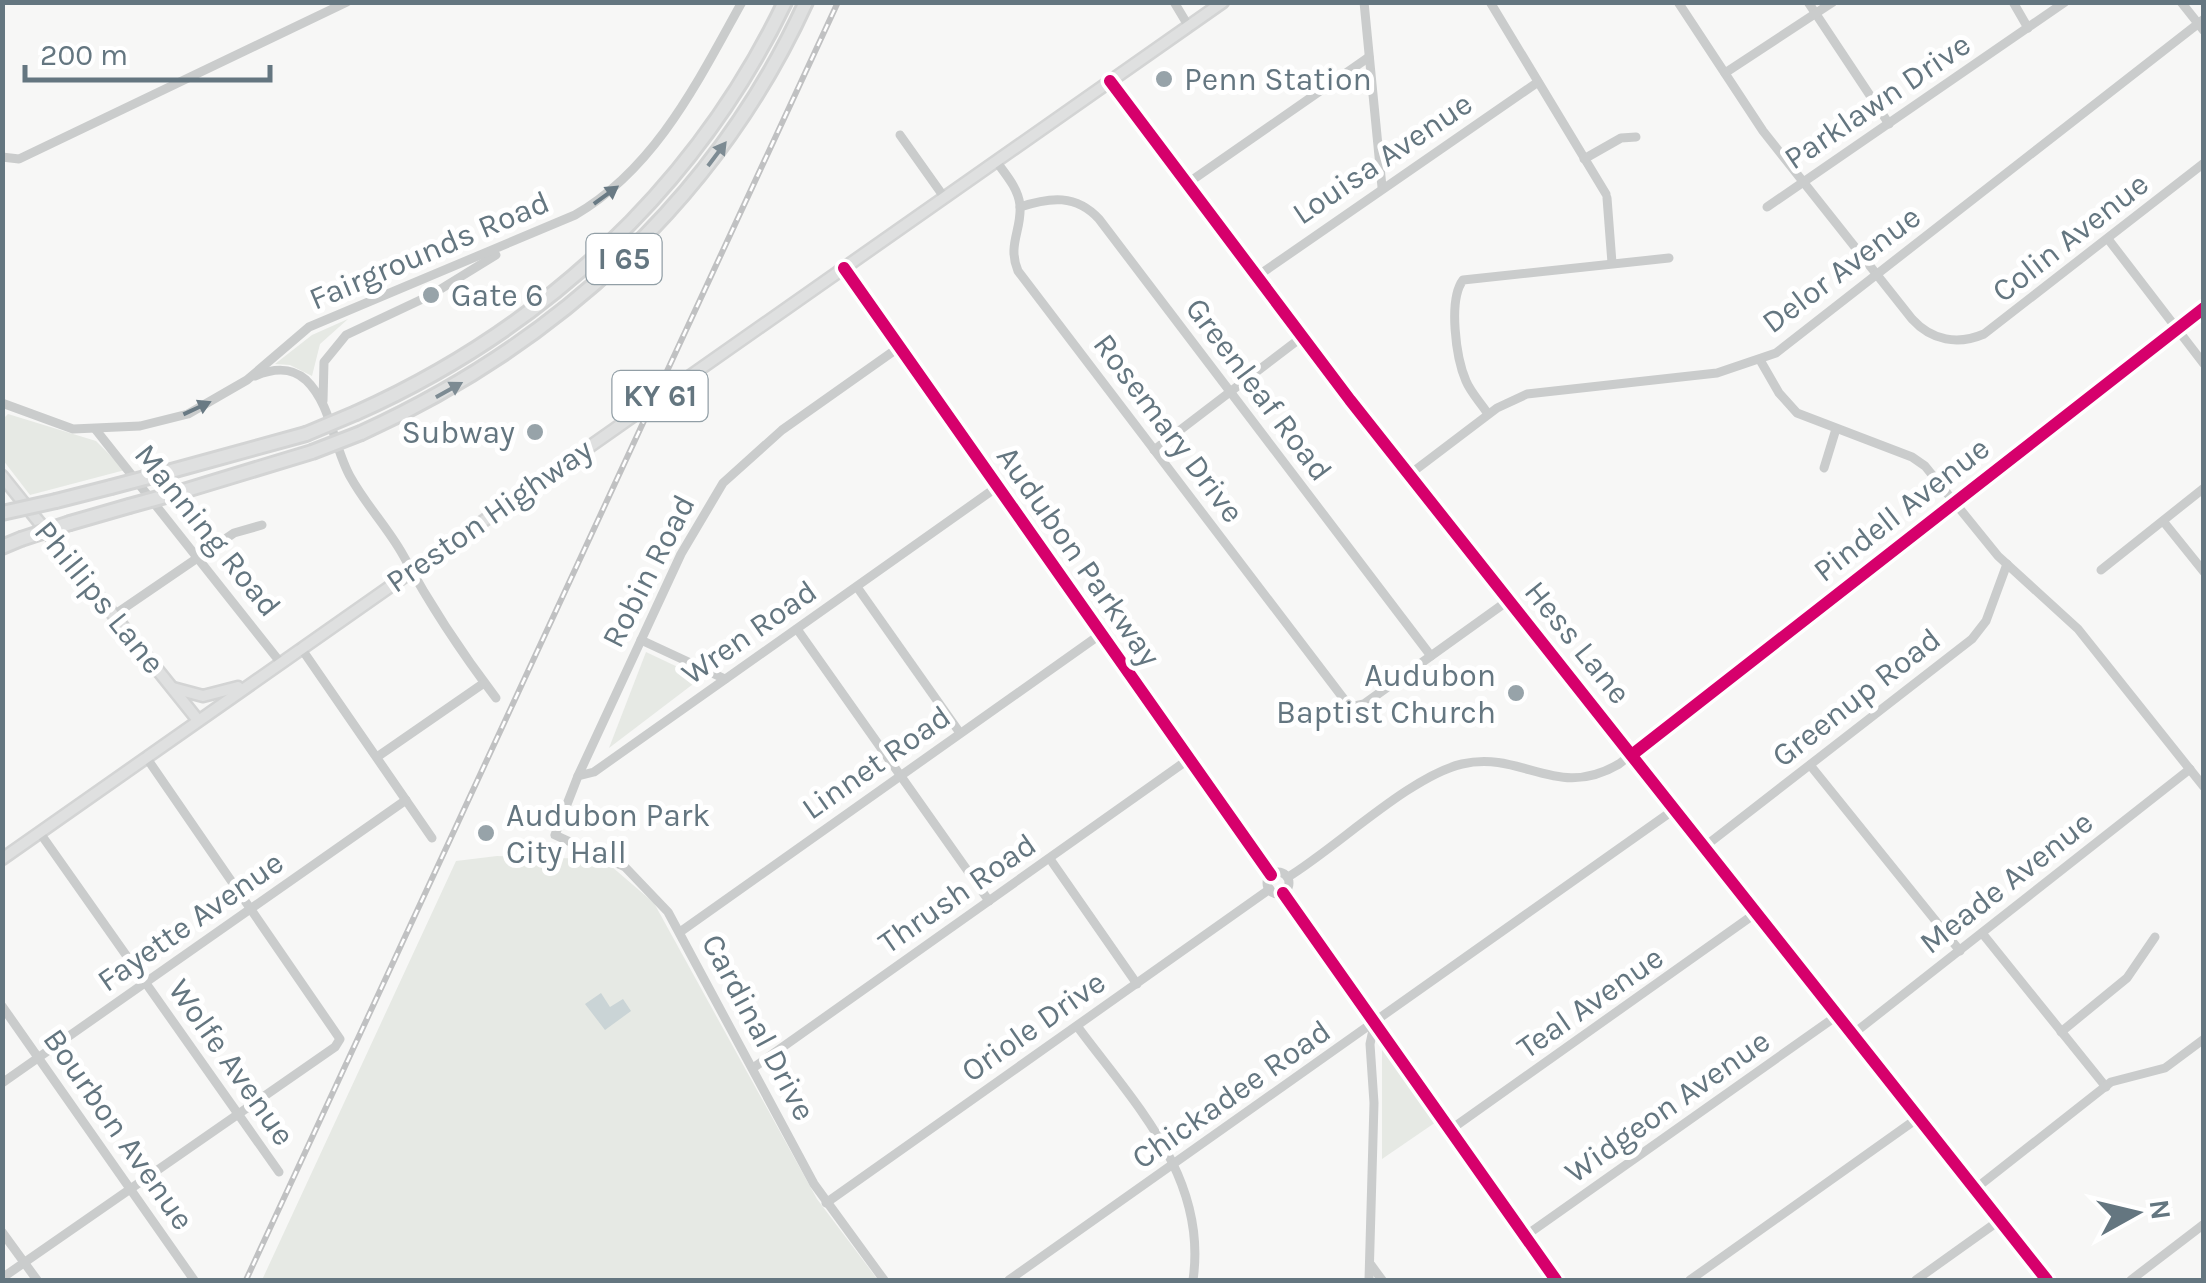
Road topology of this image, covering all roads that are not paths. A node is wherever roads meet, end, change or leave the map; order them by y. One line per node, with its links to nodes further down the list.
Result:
1 (347, 2): 26 (street)
2 (742, 2): 37 (street, Fairgrounds Road, one-way to 2)
3 (785, 2): 63 (highway, I 65, bridge)
4 (806, 2): 66 (highway, I 65, one-way to 4, bridge)
5 (1174, 2): 17 (street)
6 (1223, 2): 17 (main road, Preston Highway / KY 61)
7 (1490, 2): 22 (street)
8 (1678, 2): 20 (street)
9 (1808, 2): 15 (street)
10 (1833, 2): 15 (street)
11 (2013, 2): 18 (street)
12 (2065, 2): 18 (street, Parklawn Drive)
13 (2181, 2): 16 (street)
14 (1364, 5): 19 (street)
15 (1815, 14): 20 (street); 23 (street)
16 (2202, 24): 41 (street, Delor Avenue)
17 (1188, 27): 21 (main road, Preston Highway / KY 61)
18 (2028, 28): 23 (street, Parklawn Drive)
19 (1369, 58): 31 (street); 32 (street)
20 (1725, 73): 30 (street)
21 (1110, 82): 28 (main road, Preston Highway / KY 61); 31 (street, Hess Lane)
22 (1538, 82): 27 (street); 32 (street, Louisa Avenue)
23 (1889, 124): 30 (street, Parklawn Drive)
24 (900, 135): 33 (street)
25 (1636, 136): 27 (street)
26 (2, 158)
27 (1584, 159): 39 (street)
28 (996, 162): 33 (main road, Preston Highway / KY 61); 35 (street)
29 (2204, 163): 36 (street, Colin Avenue)
30 (1803, 182): 34 (street, Parklawn Drive); 41 (street)
31 (1185, 184): 42 (street, Hess Lane)
32 (1382, 187): 42 (street, Louisa Avenue)
33 (944, 198): 40 (main road, Preston Highway / KY 61)
34 (1766, 207)
35 (1020, 208): 50 (street, Greenleaf Road); 56 (street, Rosemary Drive)
36 (2108, 239): 41 (street, Colin Avenue); 44 (street)
37 (520, 240): 49 (street, Fairgrounds Road); 52 (street)
38 (1669, 258): 39 (street)
39 (1612, 262): 53 (street)
40 (844, 268): 46 (street, Audubon Parkway); 69 (main road, Preston Highway / KY 61)
41 (1878, 273): 47 (street, Delor Avenue)
42 (1256, 277): 45 (street, Hess Lane)
43 (2204, 308): 44 (street, Pindell Avenue)
44 (2178, 328): 48 (street); 62 (street, Pindell Avenue)
45 (1302, 337): 50 (street); 58 (street, Hess Lane)
46 (898, 348): 60 (street, Audubon Parkway); 77 (street, Robin Road)
47 (1760, 360): 53 (street, Delor Avenue); 54 (street)
48 (2204, 364)
49 (247, 380): 52 (street); 55 (street, Fairgrounds Road, one-way to 49)
50 (1230, 392): 56 (street); 79 (street, Greenleaf Road)
51 (2, 404): 55 (street, Fairgrounds Road)
52 (323, 404): 69 (street)
53 (1488, 414): 58 (street, Delor Avenue)
54 (1836, 429): 57 (street); 62 (street)
55 (96, 430): 67 (street, Manning Road)
56 (1154, 450): 79 (street, Rosemary Drive)
57 (1824, 468)
58 (1410, 474): 73 (street, Hess Lane)
59 (2, 476): 74 (main road, Phillips Lane)
60 (997, 487): 72 (street, Wren Road); 76 (street, Audubon Parkway)
61 (2204, 488): 64 (street)
62 (1955, 501): 68 (street); 88 (street, Pindell Avenue)
63 (2, 513)
64 (2163, 521): 70 (street); 71 (street)
65 (262, 525): 67 (street)
66 (2, 547)
67 (199, 557): 74 (street); 80 (street, Manning Road)
68 (2006, 564): 92 (street, Greenup Road); 93 (street)
69 (410, 570): 78 (main road, Preston Highway / KY 61); 82 (street)
70 (2101, 570)
71 (2204, 572)
72 (857, 587): 75 (street, Wren Road); 87 (street)
73 (1508, 600): 79 (street); 88 (street, Hess Lane)
74 (114, 615): 84 (main road, Phillips Lane)
75 (797, 629): 81 (street, Wren Road); 94 (street)
76 (1101, 634): 87 (street, Linnet Road); 91 (street, Audubon Parkway)
77 (641, 640): 81 (street); 95 (street, Robin Road)
78 (302, 648): 80 (main road, Preston Highway / KY 61); 90 (street)
79 (1431, 656)
80 (280, 662): 83 (main road, Preston Highway / KY 61)
81 (725, 679): 95 (street, Wren Road)
82 (484, 682): 85 (street); 90 (street)
83 (248, 684): 84 (main road); 86 (main road, Preston Highway / KY 61)
84 (173, 688): 86 (main road, Phillips Lane)
85 (496, 698)
86 (197, 719): 89 (main road, Preston Highway / KY 61)
87 (960, 733): 94 (street, Linnet Road)
88 (1632, 754): 98 (street, Hess Lane); 105 (street)
89 (146, 757): 99 (main road, Preston Highway / KY 61); 109 (street)
90 (376, 757): 97 (street)
91 (1190, 759): 103 (street, Thrush Road); 104 (street, Audubon Parkway)
92 (1810, 765): 101 (street, Greenup Road); 114 (street)
93 (2190, 769): 96 (street); 112 (street, Meade Avenue)
94 (901, 775): 108 (street); 111 (street, Linnet Road)
95 (578, 776): 111 (street, Cardinal Drive)
96 (2204, 787)
97 (406, 800): 100 (street); 109 (street, Fayette Avenue)
98 (1675, 809): 101 (street, Hess Lane); 119 (street, Chickadee Road)
99 (40, 833): 102 (main road, Preston Highway / KY 61); 115 (street, Wolfe Avenue)
100 (432, 838)
101 (1704, 846): 110 (street, Hess Lane)
102 (2, 859)
103 (1050, 859): 108 (street, Thrush Road); 116 (street)
104 (1271, 875): 105 (street); 106 (street)
105 (1288, 877): 107 (street)
106 (1270, 889): 107 (street); 116 (street, Oriole Drive)
107 (1283, 893): 119 (street)
108 (988, 901): 125 (street, Thrush Road)
109 (253, 908): 115 (street, Fayette Avenue); 128 (street)
110 (1756, 913): 118 (street, Hess Lane); 130 (street, Teal Avenue)
111 (680, 932): 125 (street, Cardinal Drive)
112 (1982, 933): 114 (street, Meade Avenue); 121 (street)
113 (2156, 937): 121 (street)
114 (1960, 951): 122 (street, Meade Avenue)
115 (146, 983): 124 (street, Fayette Avenue); 128 (street, Wolfe Avenue)
116 (1137, 984): 120 (street, Oriole Drive)
117 (2, 1006): 124 (street, Bourbon Avenue)
118 (1838, 1016): 122 (street, Hess Lane); 139 (street, Widgeon Avenue)
119 (1374, 1025): 130 (street); 131 (street, Chickadee Road); 141 (street)
120 (1077, 1026): 131 (street); 135 (street, Oriole Drive)
121 (2062, 1032): 127 (street)
122 (1852, 1034): 129 (street, Hess Lane)
123 (2204, 1038): 127 (street)
124 (38, 1058): 126 (street, Fayette Avenue); 134 (street, Bourbon Avenue)
125 (752, 1068): 135 (street, Cardinal Drive)
126 (2, 1083)
127 (2106, 1087): 133 (street)
128 (238, 1114): 132 (street, Wolfe Avenue); 134 (street)
129 (1918, 1118): 133 (street, Hess Lane); 151 (street)
130 (1450, 1130): 139 (street)
131 (1176, 1164): 146 (street, Chickadee Road); 147 (street)
132 (279, 1172)
133 (1975, 1188): 136 (street, Hess Lane)
134 (130, 1189): 140 (street); 144 (street, Bourbon Avenue)
135 (826, 1203): 145 (street, Cardinal Drive)
136 (2000, 1220): 152 (street); 153 (street, Hess Lane)
137 (2204, 1224): 154 (street)
138 (2, 1232): 140 (street)
139 (1525, 1236): 150 (street)
140 (24, 1264): 142 (street); 143 (street)
141 (1371, 1265): 148 (street); 149 (street)
142 (2, 1278)
143 (37, 1280)
144 (194, 1280)
145 (884, 1280)
146 (1009, 1280)
147 (1193, 1280)
148 (1369, 1280)
149 (1382, 1280)
150 (1556, 1280)
151 (1690, 1280)
152 (1916, 1280)
153 (2046, 1280)
154 (2131, 1280)

